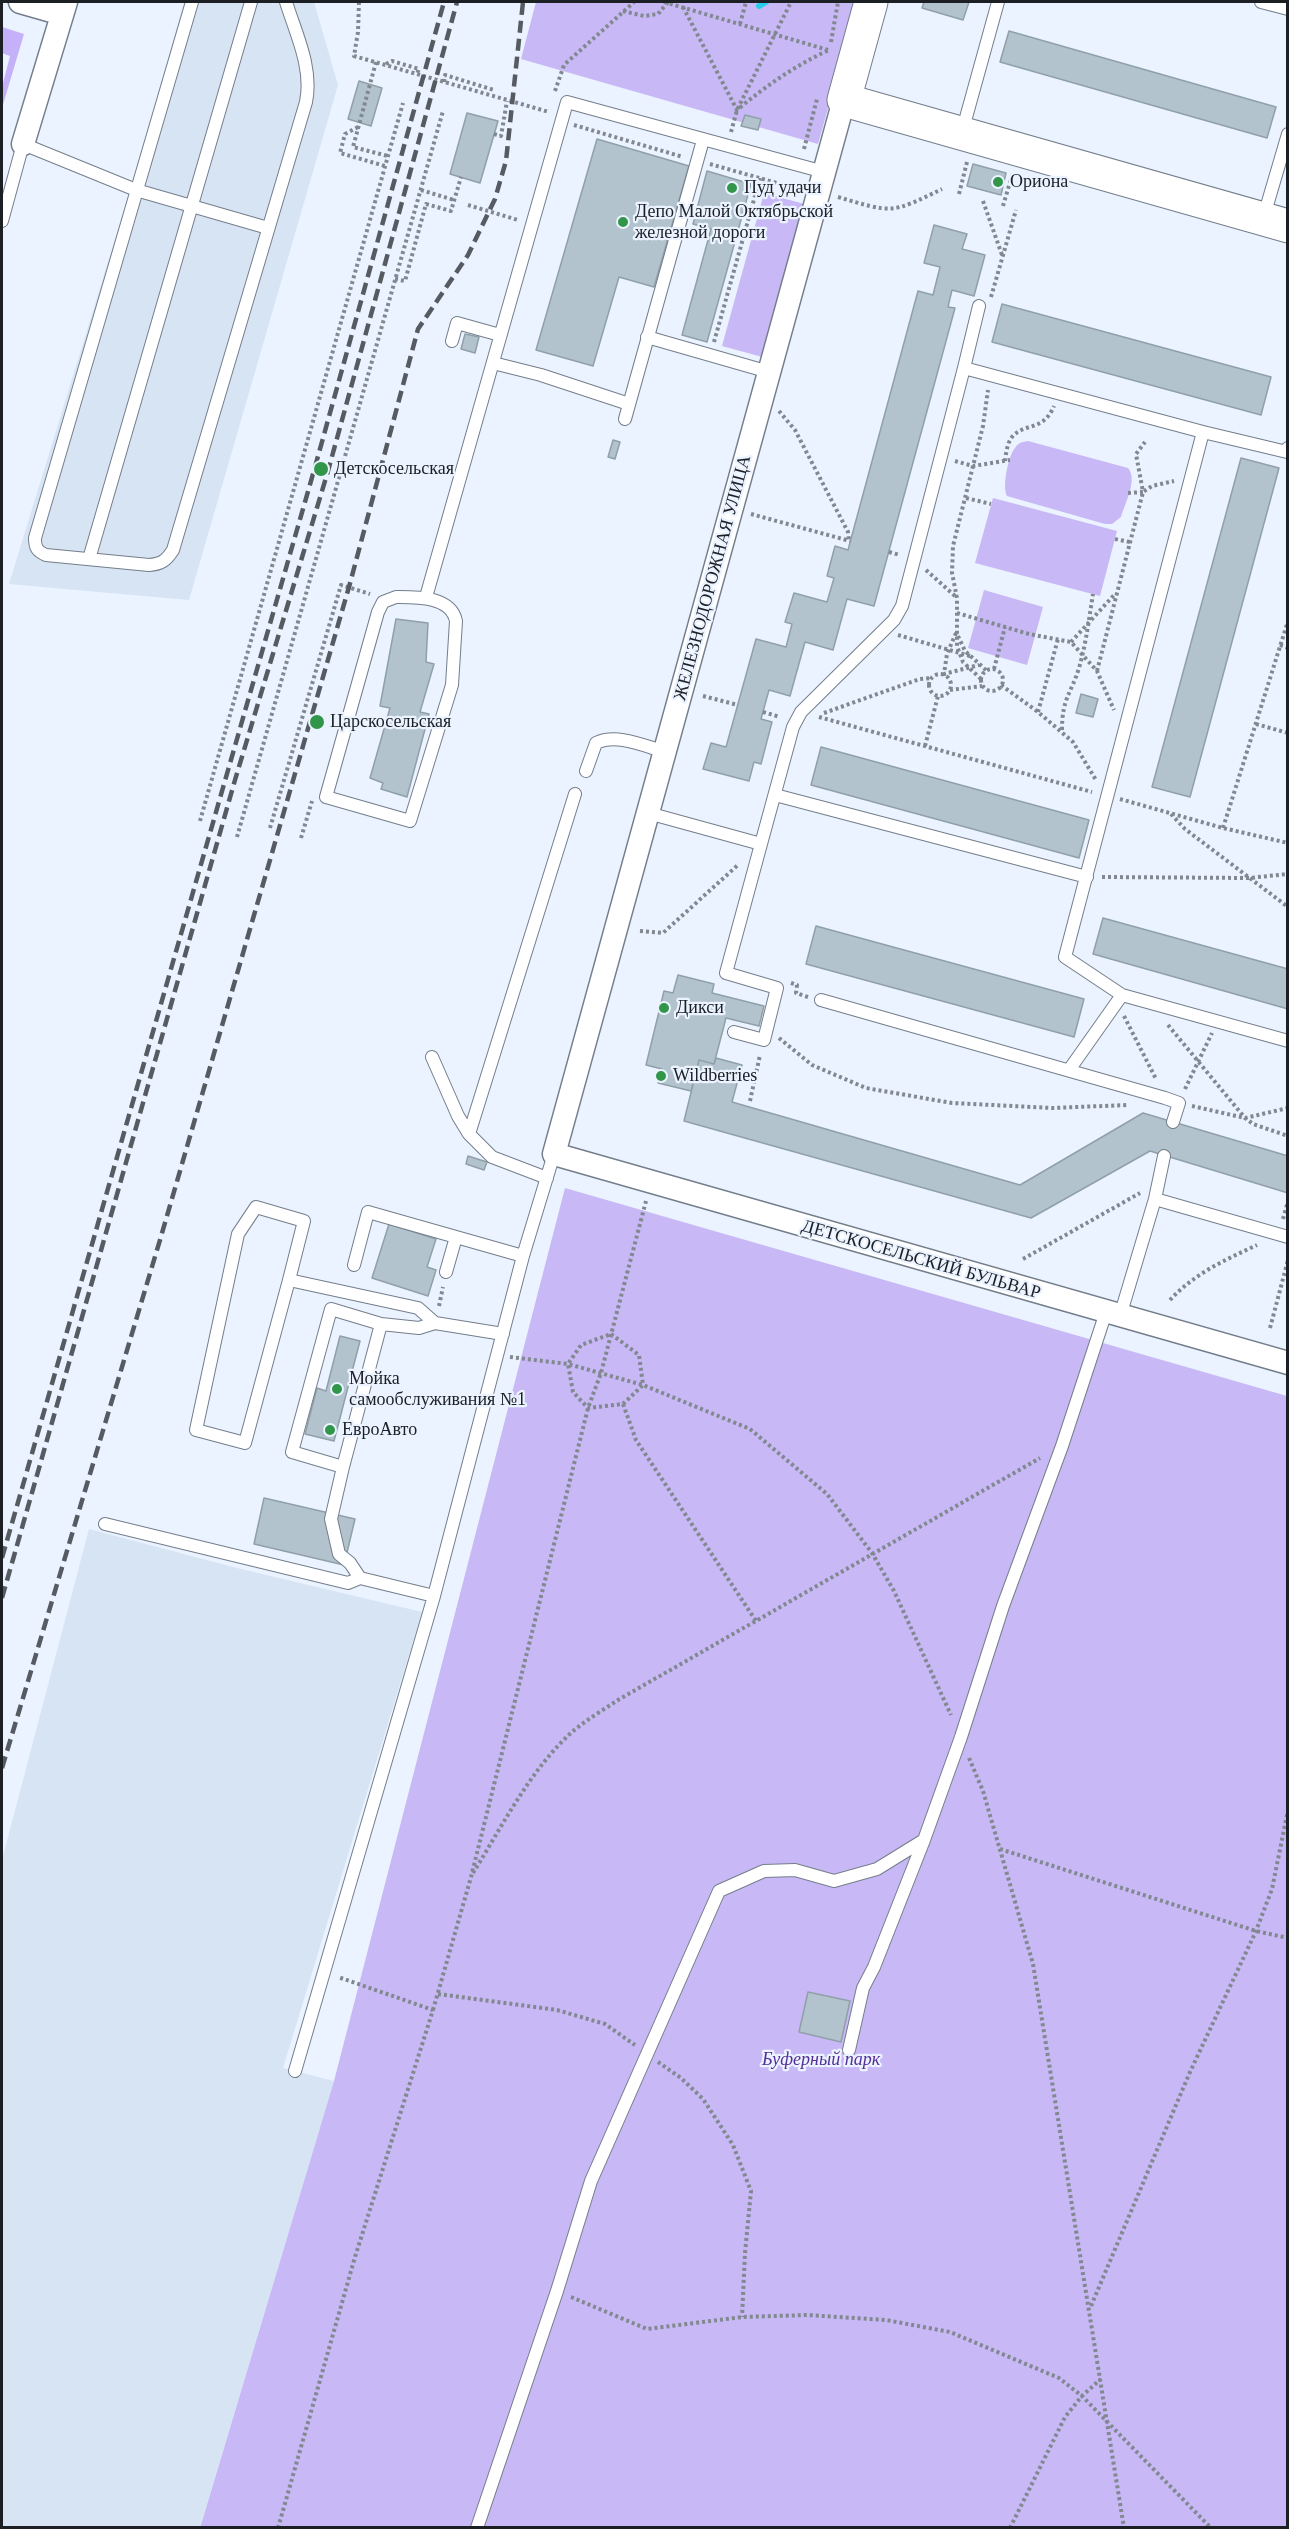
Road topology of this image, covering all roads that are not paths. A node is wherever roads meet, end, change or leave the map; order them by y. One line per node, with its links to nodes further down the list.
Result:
1 (20, 2): 8 (street)
2 (192, 2): 16 (lane)
3 (251, 2): 17 (lane)
4 (285, 2): 20 (lane)
5 (871, 2): 10 (street, ЖЕЛЕЗНОДОРОЖНАЯ УЛИЦА)
6 (998, 2): 14 (lane)
7 (1261, 2): 9 (lane)
8 (64, 8): 13 (street)
9 (1287, 9)
10 (844, 100): 14 (street); 15 (street, ЖЕЛЕЗНОДОРОЖНАЯ УЛИЦА)
11 (1287, 134): 19 (lane)
12 (704, 140): 15 (lane); 22 (lane); 23 (lane)
13 (23, 144): 16 (lane); 18 (lane)
14 (964, 146): 19 (street)
15 (826, 188): 27 (street, ЖЕЛЕЗНОДОРОЖНАЯ УЛИЦА)
16 (136, 190): 17 (lane); 32 (lane)
17 (191, 206): 20 (lane); 32 (lane)
18 (2, 221)
19 (1275, 222)
20 (268, 228): 32 (lane)
21 (984, 304): 26 (lane)
22 (500, 335): 24 (lane); 25 (lane)
23 (647, 337): 27 (lane); 28 (lane)
24 (452, 341)
25 (493, 363): 28 (lane); 33 (lane)
26 (964, 368): 30 (lane); 37 (lane)
27 (769, 372): 34 (street, ЖЕЛЕЗНОДОРОЖНАЯ УЛИЦА)
28 (629, 404): 29 (lane)
29 (625, 419)
30 (1203, 432): 31 (lane); 40 (lane)
31 (1287, 451)
32 (89, 559)
33 (426, 597): 33 (lane)
34 (666, 752): 35 (lane); 38 (street, ЖЕЛЕЗНОДОРОЖНАЯ УЛИЦА)
35 (586, 771)
36 (575, 794): 48 (lane)
37 (775, 795): 39 (lane); 40 (lane)
38 (648, 813): 39 (lane); 49 (street, ЖЕЛЕЗНОДОРОЖНАЯ УЛИЦА)
39 (761, 844): 43 (lane)
40 (1087, 877): 41 (lane)
41 (1120, 998): 44 (lane); 46 (lane)
42 (821, 1000): 46 (lane)
43 (734, 1032)
44 (1287, 1041)
45 (432, 1057): 48 (lane)
46 (1070, 1070): 47 (lane)
47 (1173, 1122)
48 (470, 1134): 51 (lane)
49 (554, 1154): 51 (lane); 59 (street, ДЕТСКОСЕЛЬСКИЙ БУЛЬВАР)
50 (1164, 1156): 52 (lane)
51 (547, 1178): 55 (lane)
52 (1155, 1199): 53 (lane); 59 (lane)
53 (1284, 1236)
54 (456, 1237): 55 (lane); 56 (lane); 57 (lane)
55 (523, 1256): 62 (lane)
56 (354, 1265)
57 (446, 1272)
58 (289, 1280): 58 (lane); 60 (lane)
59 (1113, 1314): 63 (street, ДЕТСКОСЕЛЬСКИЙ БУЛЬВАР); 68 (lane)
60 (435, 1323): 61 (lane); 62 (lane)
61 (381, 1324): 64 (lane); 64 (lane)
62 (503, 1334): 67 (lane)
63 (1287, 1363)
64 (344, 1467): 66 (lane)
65 (105, 1524): 66 (lane)
66 (360, 1578): 67 (lane)
67 (434, 1596): 70 (lane)
68 (924, 1840): 69 (lane); 71 (lane)
69 (849, 2050)
70 (295, 2071)
71 (477, 2528)

